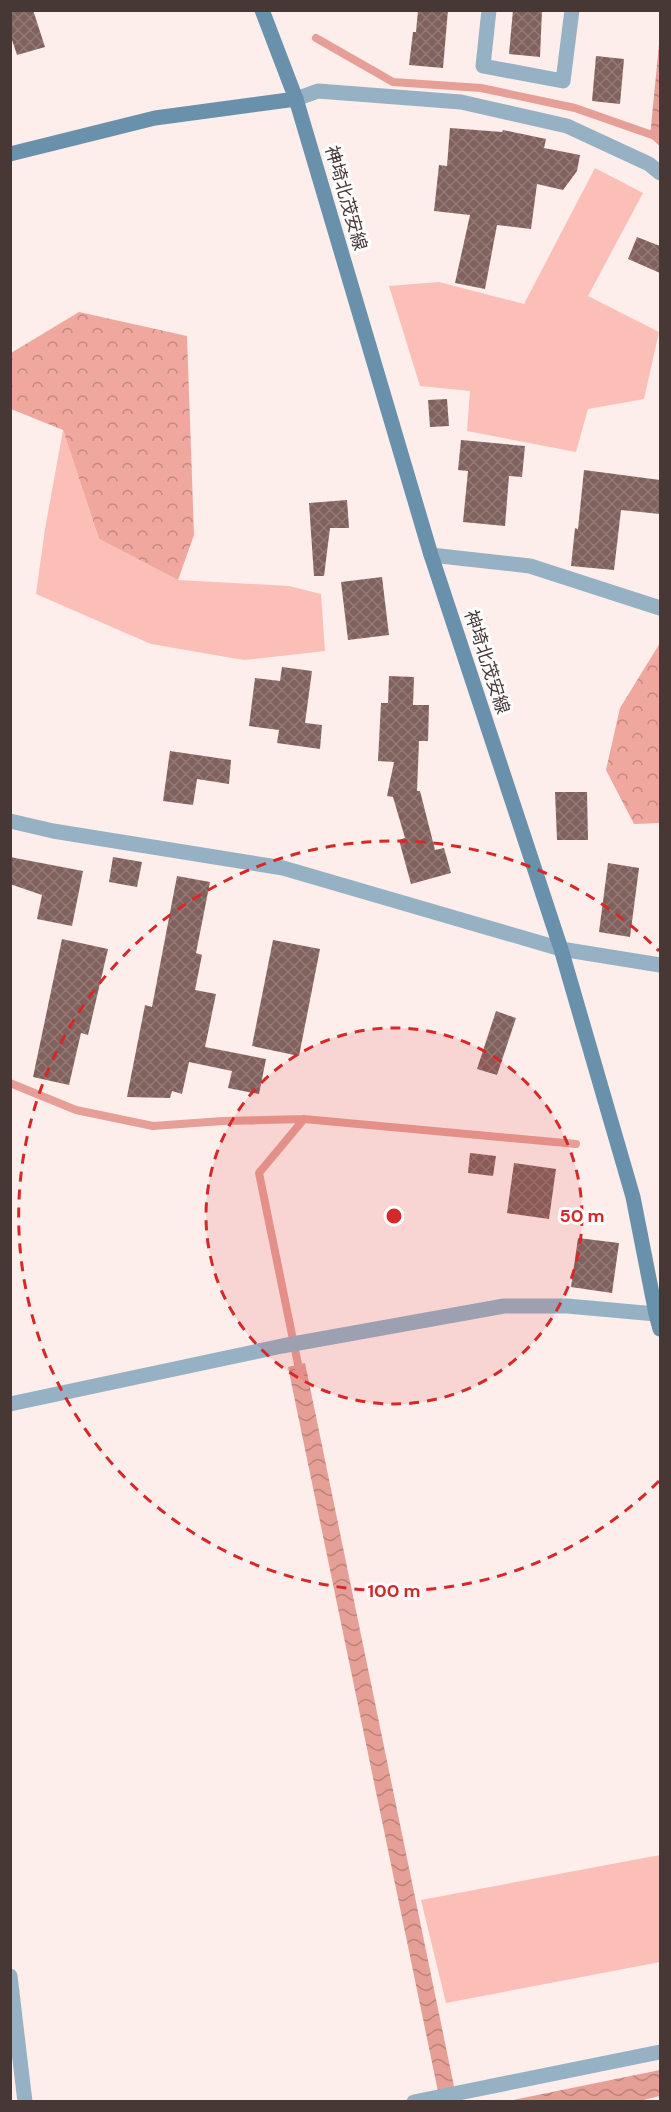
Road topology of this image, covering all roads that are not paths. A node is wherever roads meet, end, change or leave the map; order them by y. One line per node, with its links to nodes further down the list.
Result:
1 (262, 10): 4 (main road, 神埼北茂安線)
2 (489, 10): 3 (street)
3 (572, 10)
4 (296, 99): 5 (main road); 6 (street); 7 (main road, 神埼北茂安線)
5 (10, 154)
6 (660, 173)
7 (431, 555): 8 (street); 10 (main road, 神埼北茂安線)
8 (660, 608)
9 (10, 821): 10 (street)
10 (561, 949): 11 (street); 12 (main road, 神埼北茂安線)
11 (660, 965)
12 (658, 1322): 13 (street)
13 (10, 1404)
14 (10, 1976): 16 (street)
15 (660, 2052): 17 (street)
16 (25, 2102)
17 (414, 2102)

